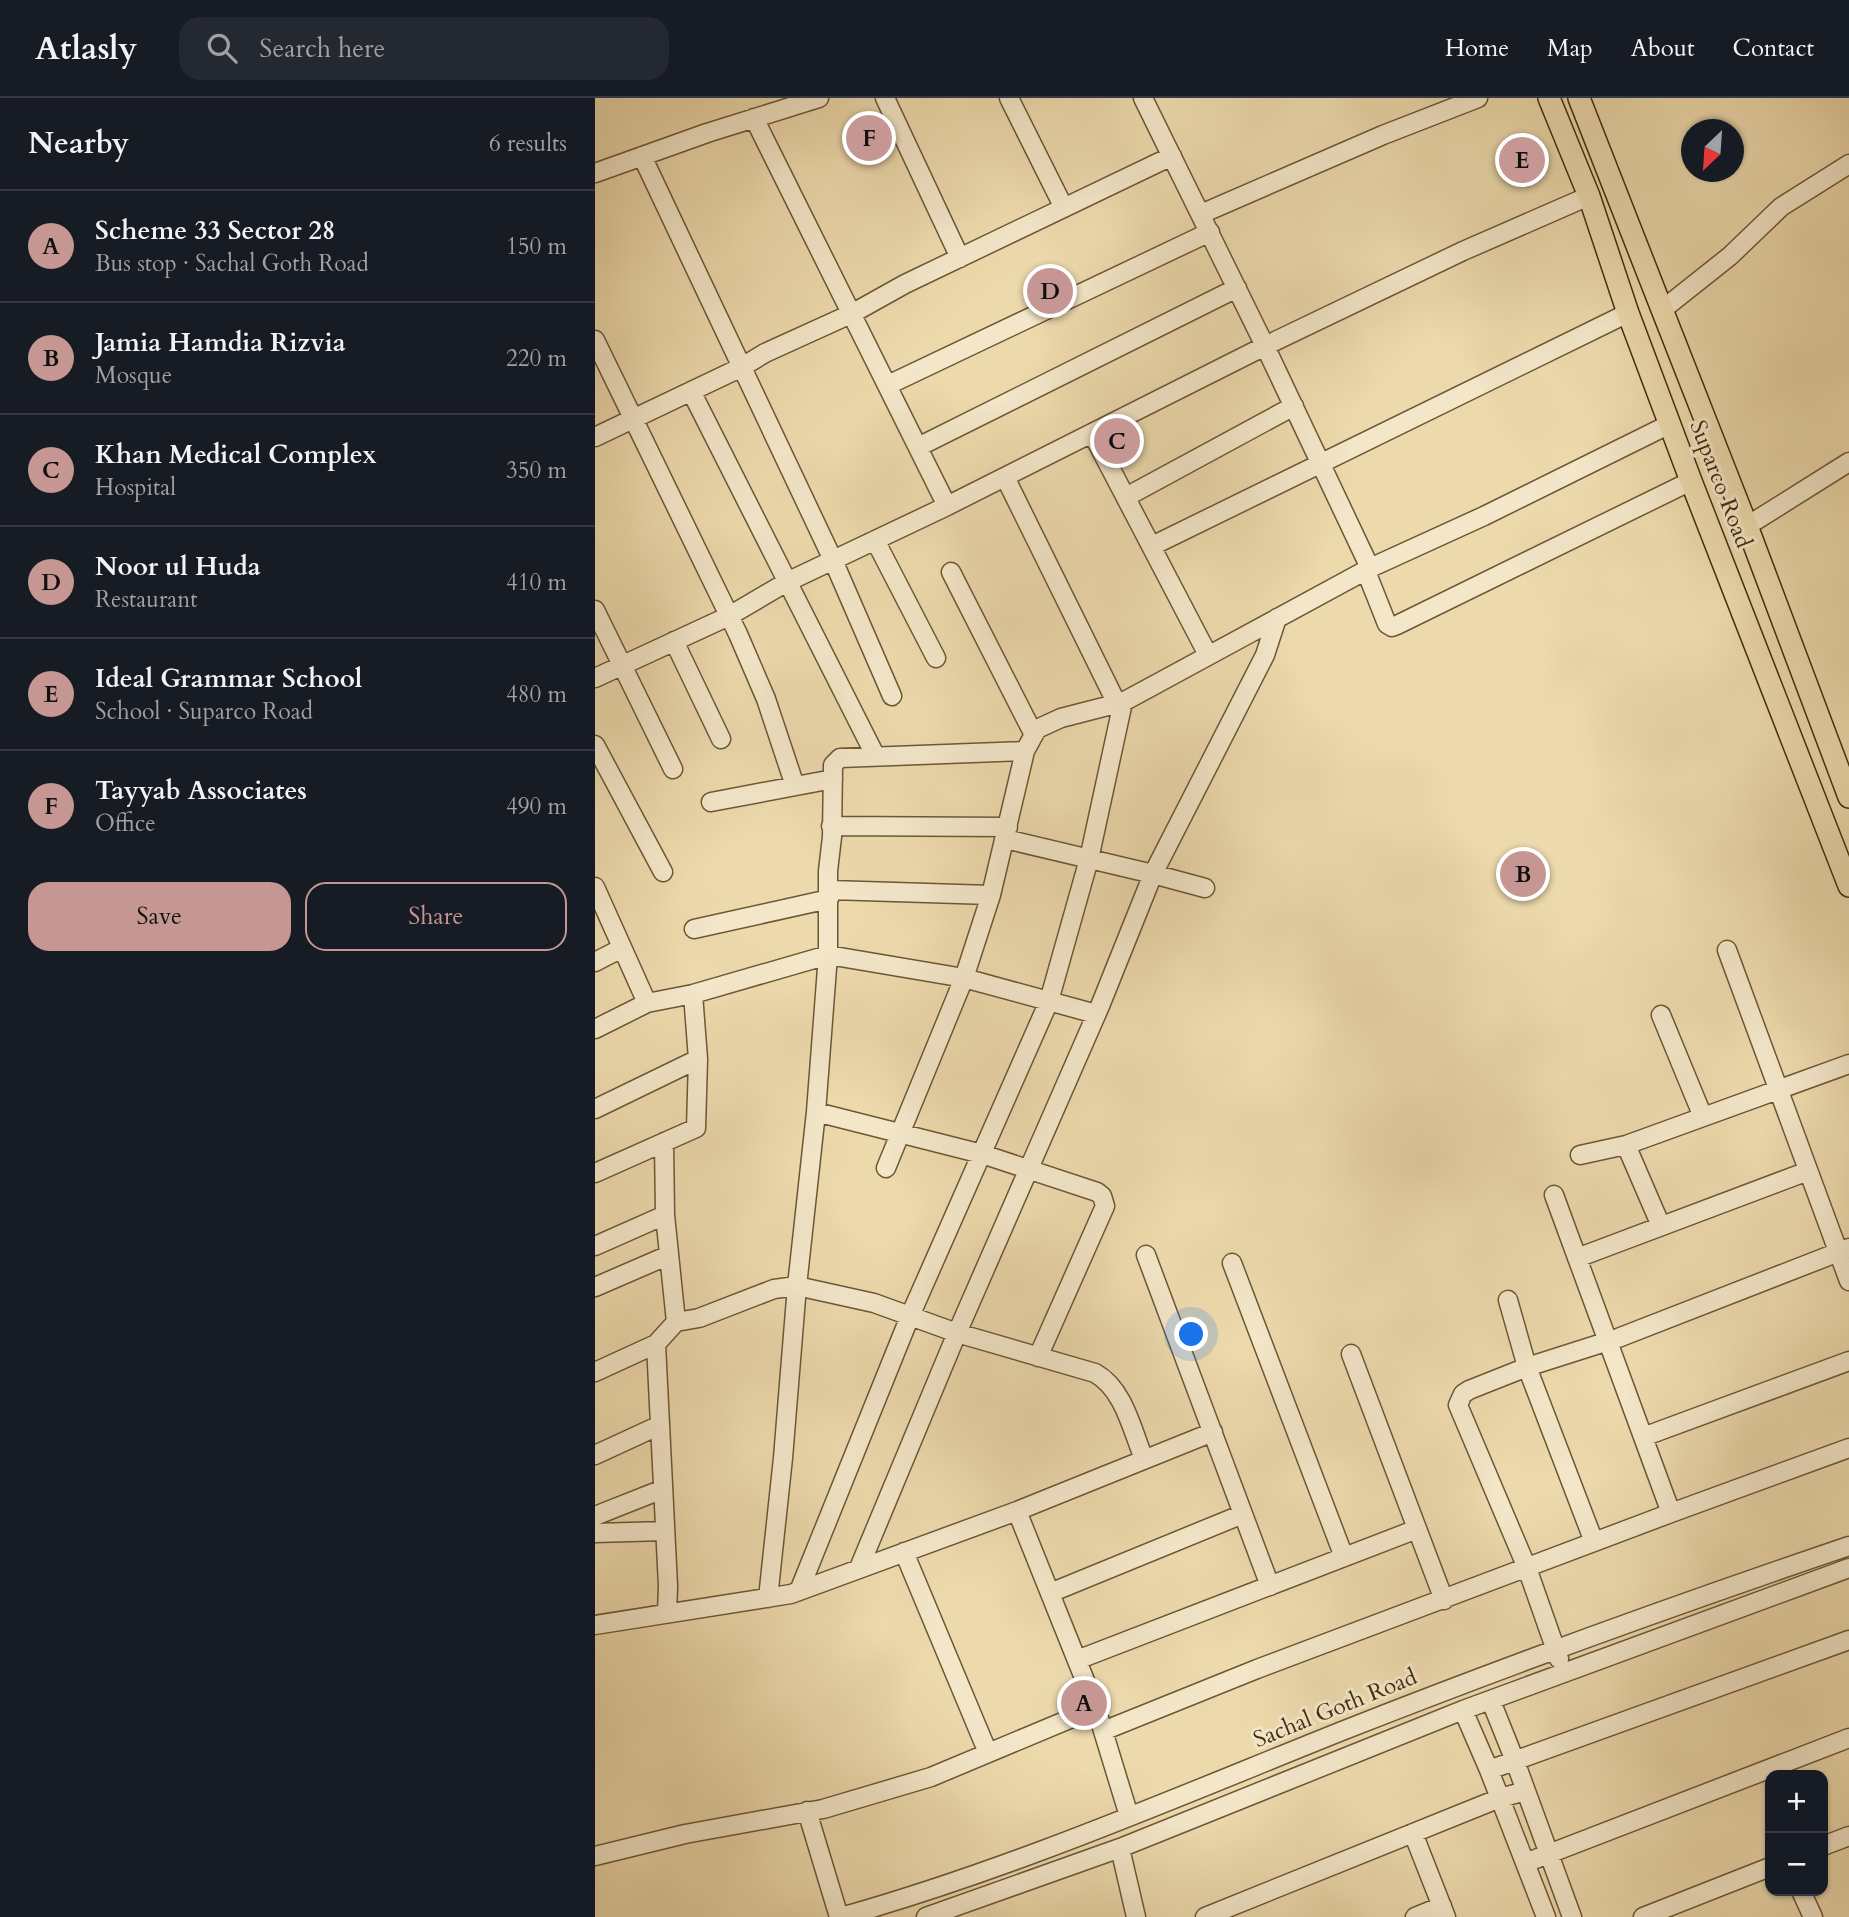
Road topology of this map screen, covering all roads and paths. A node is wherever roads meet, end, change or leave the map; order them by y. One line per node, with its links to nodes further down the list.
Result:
1 (819, 98): 8 (street)
2 (885, 98): 19 (street)
3 (1009, 98): 16 (street)
4 (1143, 98): 11 (street)
5 (1478, 98): 17 (street)
6 (1549, 98): 12 (main road, Suparco Road)
7 (1579, 98): 9 (main road, Suparco Road)
8 (754, 118): 10 (street); 22 (street)
9 (1598, 150): 12 (main road); 21 (main road, Suparco Road)
10 (642, 156): 14 (street); 26 (street)
11 (1172, 156): 16 (street); 17 (street)
12 (1574, 160): 15 (main road, Suparco Road)
13 (1849, 164): 21 (street)
14 (595, 173)
15 (1588, 195): 23 (main road, Suparco Road); 25 (street)
16 (1064, 208): 19 (street)
17 (1201, 214): 18 (street)
18 (1210, 232): 20 (street); 27 (street)
19 (960, 258): 22 (street)
20 (1237, 288): 25 (street); 34 (street)
21 (1662, 310): 38 (main road, Suparco Road)
22 (853, 313): 26 (street); 27 (street)
23 (1628, 313): 31 (main road, Suparco Road); 36 (street)
24 (595, 340): 30 (street)
25 (1265, 346): 29 (street); 32 (street)
26 (742, 367): 28 (street); 45 (street)
27 (888, 385): 34 (street)
28 (691, 391): 30 (street); 48 (street)
29 (1294, 406): 36 (street); 40 (street)
30 (633, 418): 33 (street); 50 (street)
31 (1670, 424): 39 (main road, Suparco Road); 46 (street)
32 (1092, 433): 37 (street); 40 (street)
33 (595, 437)
34 (918, 447): 41 (street)
35 (1849, 462): 42 (street)
36 (1321, 463): 44 (street); 46 (street)
37 (1005, 477): 41 (street); 58 (street)
38 (1728, 481): 39 (main road); 42 (main road, Suparco Road)
39 (1693, 487): 46 (street); 73 (main road, Suparco Road)
40 (1126, 496): 44 (street)
41 (947, 506): 43 (street)
42 (1747, 526): 66 (main road, Suparco Road)
43 (874, 540): 45 (street); 54 (street)
44 (1153, 546): 53 (street)
45 (834, 560): 48 (street); 57 (street)
46 (1368, 570): 51 (street)
47 (951, 572): 60 (street)
48 (787, 582): 50 (street); 62 (street)
49 (595, 610): 55 (street)
50 (729, 616): 52 (street); 65 (street)
51 (1277, 618): 53 (street); 72 (street)
52 (674, 641): 55 (street); 59 (street)
53 (1208, 655): 58 (street)
54 (936, 657)
55 (622, 665): 56 (street); 63 (street)
56 (595, 678)
57 (892, 696)
58 (1120, 703): 60 (street); 70 (street)
59 (721, 740)
60 (1030, 743): 62 (street); 69 (street)
61 (595, 745): 71 (street)
62 (875, 755): 64 (street)
63 (674, 769)
64 (833, 779): 65 (street); 68 (street)
65 (795, 786): 67 (street)
66 (1849, 797)
67 (711, 802)
68 (831, 826): 69 (street); 76 (street)
69 (1006, 833): 70 (street); 77 (street)
70 (1089, 859): 72 (street); 85 (street)
71 (663, 872)
72 (1153, 874): 74 (street); 87 (street)
73 (1849, 886)
74 (1205, 888)
75 (596, 891): 79 (street)
76 (829, 894): 77 (street); 78 (street); 81 (street)
77 (991, 895): 83 (street)
78 (694, 929)
79 (622, 948): 82 (street); 86 (street)
80 (1727, 950): 92 (street)
81 (828, 955): 83 (street); 84 (street); 94 (street)
82 (595, 962)
83 (964, 978): 85 (street); 96 (street)
84 (693, 994): 86 (street); 90 (street)
85 (1049, 1000): 87 (street); 99 (street)
86 (647, 1003): 89 (street)
87 (1096, 1014): 102 (street)
88 (1661, 1015): 95 (street)
89 (595, 1029)
90 (698, 1059): 93 (street); 97 (street)
91 (1849, 1064): 92 (street)
92 (1778, 1089): 95 (street); 103 (street)
93 (595, 1109)
94 (816, 1112): 96 (street); 115 (street)
95 (1703, 1117): 98 (street)
96 (901, 1133): 99 (street); 101 (street)
97 (664, 1142): 104 (street); 106 (street)
98 (1626, 1145): 100 (street); 107 (street)
99 (982, 1154): 102 (street); 118 (street)
100 (1580, 1155)
101 (886, 1168)
102 (1030, 1168): 120 (street); 124 (street)
103 (1808, 1171): 107 (street); 109 (street)
104 (595, 1173)
105 (1554, 1195): 112 (street)
106 (665, 1215): 108 (street); 110 (street)
107 (1661, 1226): 112 (street)
108 (595, 1246)
109 (1843, 1250): 114 (street); 121 (street)
110 (669, 1255): 116 (street); 119 (street)
111 (1146, 1255): 129 (street)
112 (1577, 1258): 121 (street)
113 (1232, 1263): 145 (street)
114 (1849, 1282)
115 (797, 1286): 118 (street); 119 (street); 152 (street)
116 (595, 1287)
117 (1508, 1300): 126 (street)
118 (911, 1316): 120 (street); 150 (street)
119 (676, 1322): 122 (street)
120 (957, 1333): 124 (street); 148 (street)
121 (1607, 1341): 126 (street); 130 (street)
122 (656, 1344): 127 (street); 128 (street)
123 (1350, 1354): 139 (street)
124 (1038, 1357): 133 (street)
125 (1849, 1361): 130 (street)
126 (1527, 1367): 142 (street); 146 (street)
127 (595, 1371)
128 (660, 1426): 132 (street); 134 (street)
129 (1213, 1432): 133 (street); 137 (street)
130 (1643, 1437): 136 (street)
131 (1849, 1448): 136 (street)
132 (595, 1455)
133 (1145, 1460): 135 (street)
134 (663, 1489): 138 (street); 140 (street)
135 (1017, 1511): 144 (street); 151 (street)
136 (1671, 1513): 142 (street)
137 (1243, 1514): 149 (street); 151 (street)
138 (595, 1516)
139 (1417, 1529): 145 (street); 153 (street)
140 (665, 1531): 141 (street); 154 (street)
141 (595, 1533)
142 (1594, 1542): 146 (street)
143 (1849, 1546): 157 (street, Sachal Goth Road)
144 (904, 1552): 148 (street); 165 (street)
145 (1344, 1557): 149 (street)
146 (1527, 1568): 153 (street); 157 (street)
147 (1849, 1568): 159 (street)
148 (859, 1569): 150 (street)
149 (1270, 1586): 158 (street)
150 (799, 1591): 152 (street)
151 (1050, 1593): 158 (street)
152 (768, 1598): 154 (street)
153 (1444, 1600): 163 (street)
154 (667, 1613): 155 (street)
155 (595, 1625)
156 (1849, 1640): 166 (street)
157 (1555, 1649): 159 (street); 171 (street, Sachal Goth Road)
158 (1077, 1660): 161 (street)
159 (1565, 1672): 160 (street)
160 (1491, 1701): 162 (street); 166 (street)
161 (1096, 1708): 163 (street); 165 (street)
162 (1463, 1710): 167 (street); 175 (street)
163 (1103, 1731): 171 (street)
164 (1849, 1738): 176 (street)
165 (988, 1753): 170 (street)
166 (1515, 1761): 167 (street); 168 (street)
167 (1489, 1770): 169 (street)
168 (1526, 1791): 169 (street); 176 (street)
169 (1500, 1798): 172 (street); 178 (street)
170 (807, 1811): 177 (street); 182 (street)
171 (1129, 1816): 182 (street, Sachal Goth Road)
172 (1413, 1833): 181 (street); 185 (street)
173 (1849, 1836): 174 (street)
174 (1828, 1844)
175 (1120, 1848): 183 (street); 184 (street)
176 (1549, 1854): 178 (street); 188 (street)
177 (595, 1856)
178 (1525, 1863): 187 (street)
179 (1765, 1869): 189 (street)
180 (1803, 1896): 190 (street)
181 (1444, 1912): 186 (street)
182 (840, 1917)
183 (926, 1917)
184 (1136, 1917)
185 (1205, 1917)
186 (1415, 1917)
187 (1546, 1917)
188 (1572, 1917)
189 (1643, 1917)
190 (1813, 1917)

